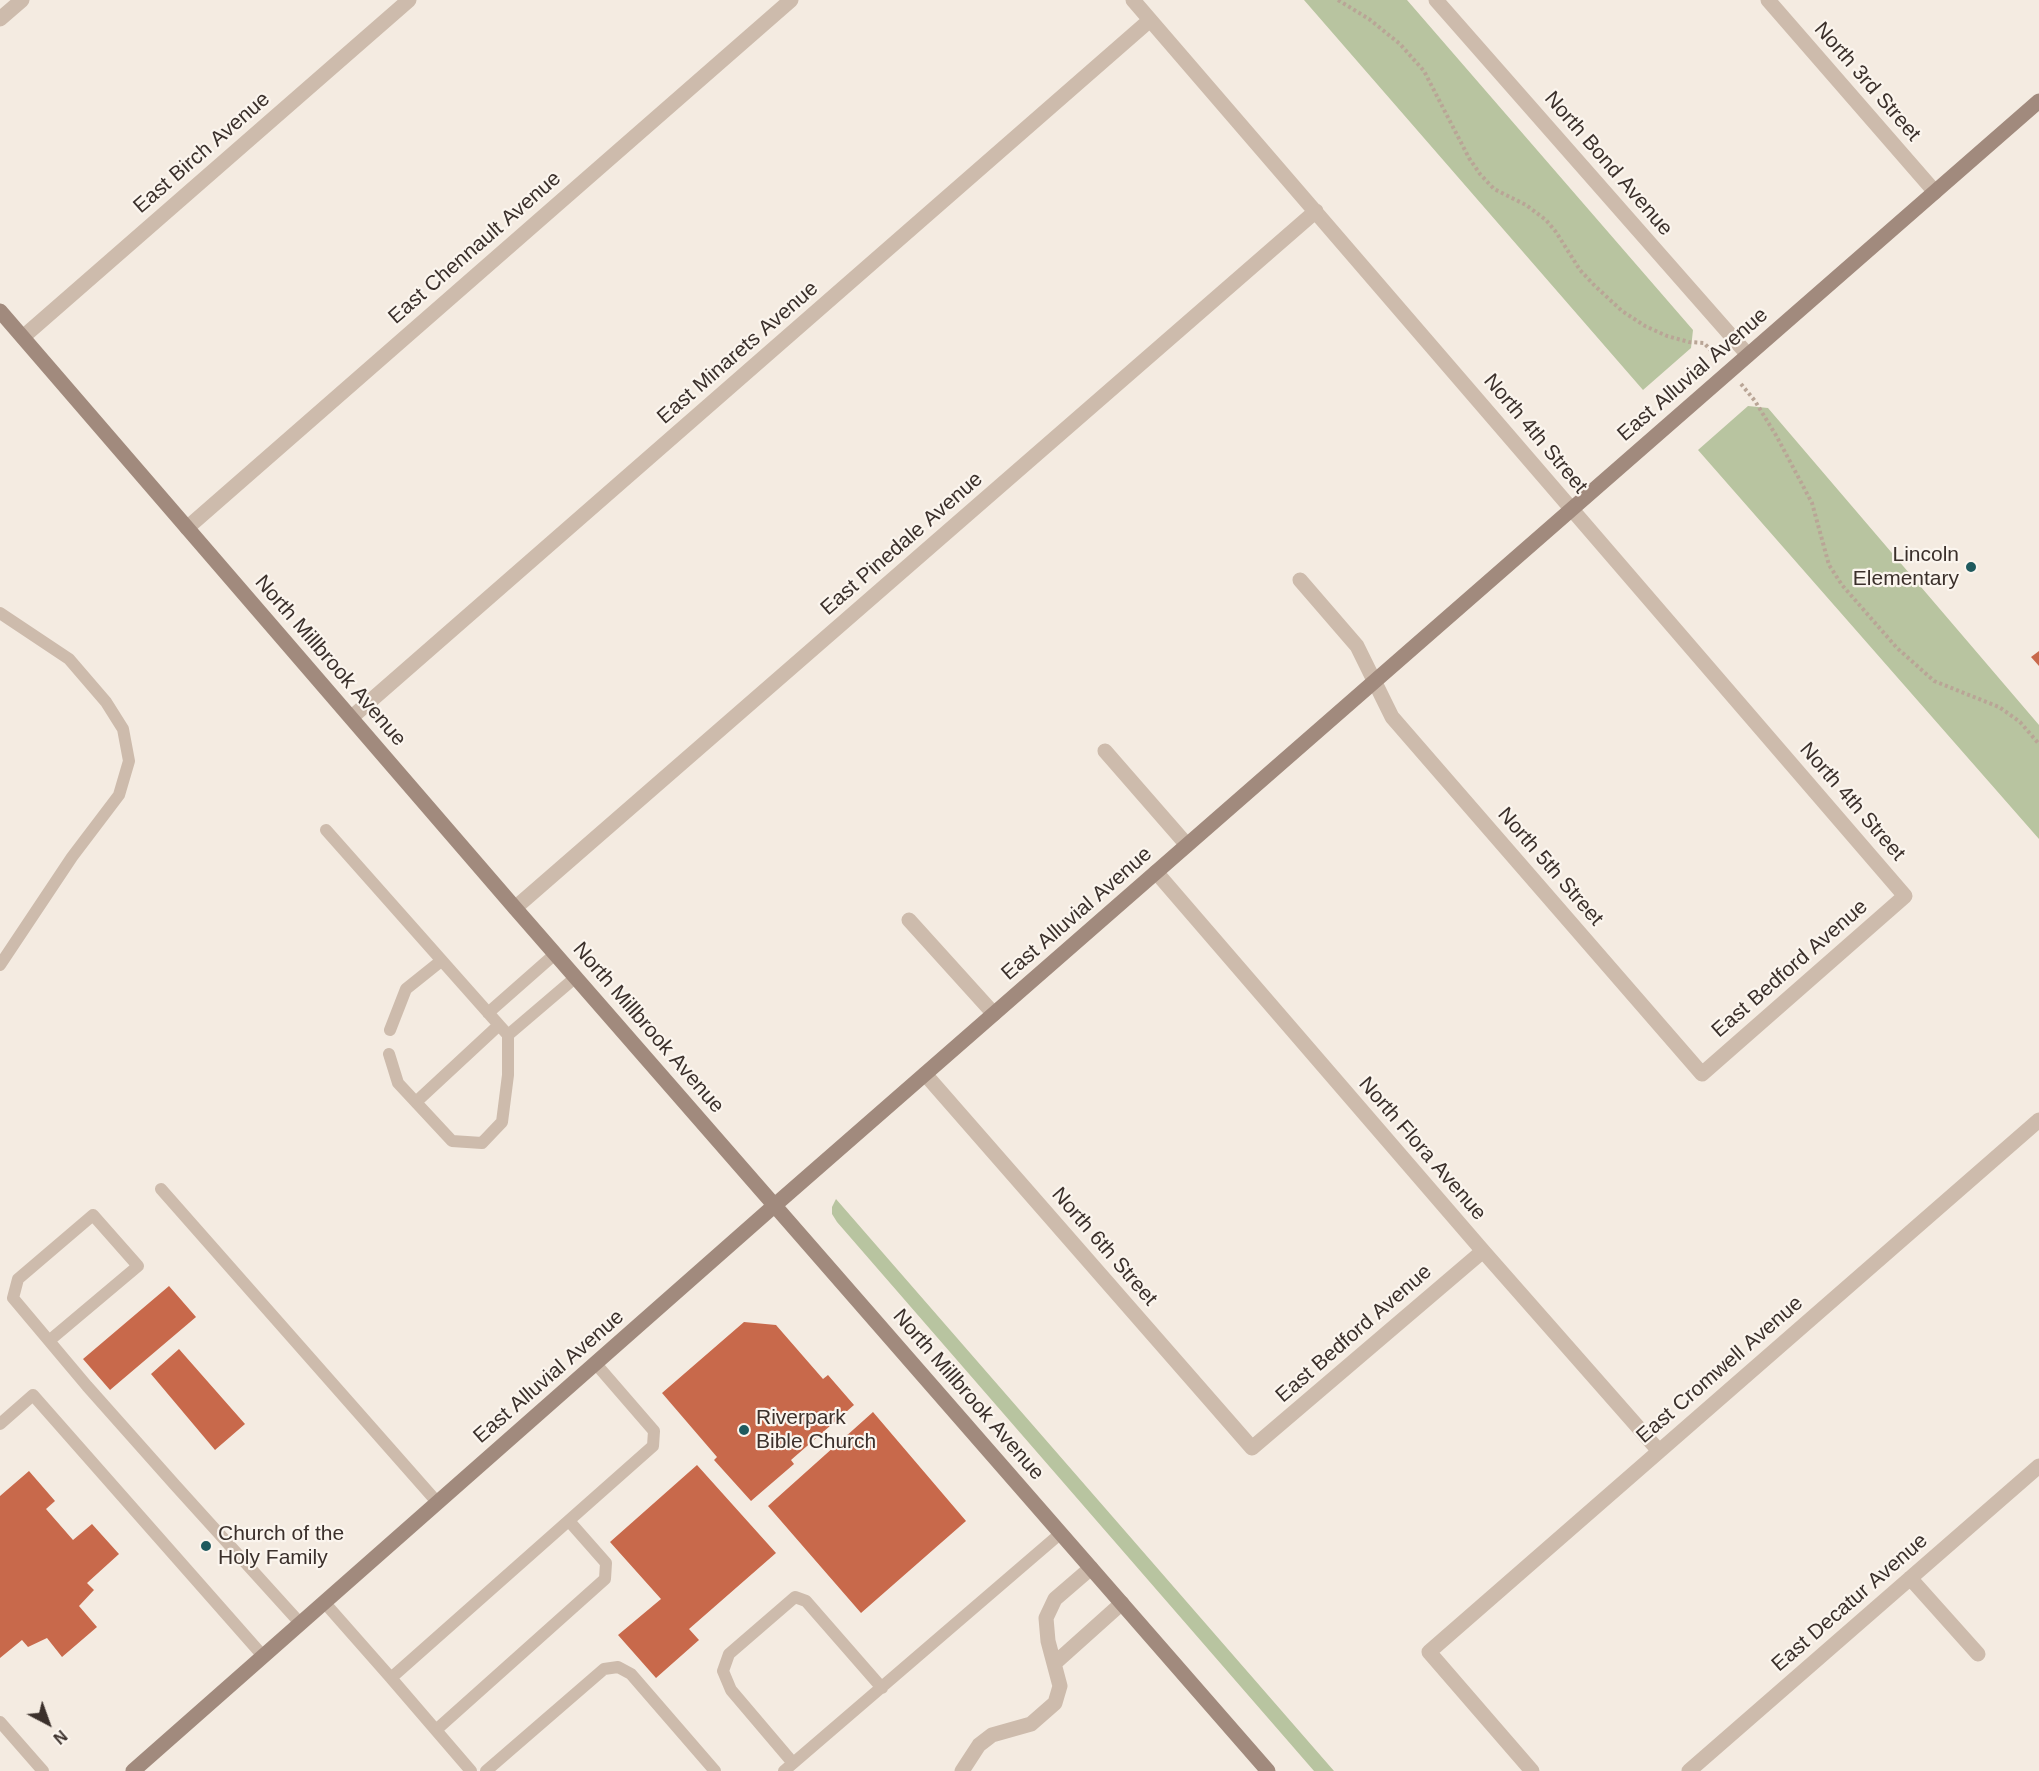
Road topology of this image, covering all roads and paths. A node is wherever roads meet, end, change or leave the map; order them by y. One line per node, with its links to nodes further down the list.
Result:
1 (22, 0): 8 (street)
2 (409, 0): 14 (street, East Birch Avenue)
3 (791, 0): 19 (street, East Chennault Avenue)
4 (1134, 0): 9 (street, North 4th Street)
5 (1338, 0): 15 (path)
6 (1436, 0): 16 (street, North Bond Avenue)
7 (1768, 0): 11 (street, North 3rd Street)
8 (0, 19)
9 (1150, 20): 12 (street, North 4th Street); 23 (street, East Minarets Avenue)
10 (2039, 101): 11 (main road, East Alluvial Avenue)
11 (1935, 192): 16 (main road, East Alluvial Avenue)
12 (1316, 211): 18 (street, North 4th Street); 30 (street, East Pinedale Avenue)
13 (0, 311): 14 (main road, North Millbrook Avenue)
14 (23, 338): 19 (main road, North Millbrook Avenue)
15 (1704, 343)
16 (1748, 355): 18 (main road, East Alluvial Avenue)
17 (1755, 401): 24 (path)
18 (1572, 509): 22 (main road, East Alluvial Avenue); 29 (street, North 4th Street)
19 (187, 528): 23 (main road, North Millbrook Avenue)
20 (1300, 580): 22 (street)
21 (0, 613): 34 (lane)
22 (1374, 681): 27 (main road, East Alluvial Avenue); 43 (street, North 5th Street)
23 (352, 717): 30 (main road, North Millbrook Avenue)
24 (2039, 744)
25 (1105, 751): 27 (street)
26 (326, 830): 33 (lane)
27 (1187, 845): 28 (main road, East Alluvial Avenue)
28 (1156, 872): 37 (main road, East Alluvial Avenue); 48 (street, North Flora Avenue)
29 (1905, 896): 43 (street, East Bedford Avenue)
30 (515, 908): 32 (main road, North Millbrook Avenue)
31 (909, 920): 37 (street)
32 (555, 954): 35 (main road, North Millbrook Avenue); 36 (lane)
33 (441, 961): 36 (lane); 39 (lane)
34 (0, 965)
35 (576, 977): 40 (lane); 47 (main road, North Millbrook Avenue)
36 (488, 1013): 38 (lane)
37 (994, 1014): 42 (main road, East Alluvial Avenue)
38 (499, 1025): 40 (lane); 44 (lane)
39 (390, 1030)
40 (508, 1035): 44 (lane)
41 (389, 1054): 44 (lane)
42 (925, 1074): 47 (main road, East Alluvial Avenue); 52 (street, North 6th Street)
43 (1702, 1074)
44 (416, 1102)
45 (2039, 1120): 53 (street, East Cromwell Avenue)
46 (161, 1189): 55 (lane)
47 (775, 1205): 50 (main road, East Alluvial Avenue); 57 (main road, North Millbrook Avenue)
48 (1483, 1251): 52 (street, East Bedford Avenue); 53 (street, North Flora Avenue)
49 (50, 1340): 49 (lane); 62 (lane)
50 (596, 1364): 55 (main road, East Alluvial Avenue); 56 (lane)
51 (0, 1424): 64 (lane)
52 (1252, 1448)
53 (1659, 1451): 78 (street, East Cromwell Avenue)
54 (2039, 1466): 59 (street, East Decatur Avenue)
55 (438, 1502): 60 (main road, East Alluvial Avenue)
56 (569, 1521): 66 (lane); 69 (lane)
57 (1061, 1533): 58 (main road, North Millbrook Avenue); 67 (lane)
58 (1091, 1568): 61 (main road, North Millbrook Avenue); 65 (street)
59 (1910, 1578): 63 (street); 79 (street, East Decatur Avenue)
60 (324, 1602): 62 (main road, East Alluvial Avenue); 66 (lane)
61 (1122, 1603): 65 (street); 77 (main road, North Millbrook Avenue)
62 (300, 1623): 64 (main road, East Alluvial Avenue)
63 (1978, 1654)
64 (263, 1656): 72 (main road, East Alluvial Avenue)
65 (1054, 1663): 76 (street)
66 (391, 1678): 69 (lane)
67 (882, 1688): 70 (lane); 70 (lane)
68 (0, 1722): 71 (lane)
69 (436, 1730): 73 (lane)
70 (789, 1767)
71 (43, 1771)
72 (133, 1771)
73 (471, 1771)
74 (486, 1771): 75 (lane)
75 (715, 1771)
76 (962, 1771)
77 (1268, 1771)
78 (1532, 1771)
79 (1689, 1771)

